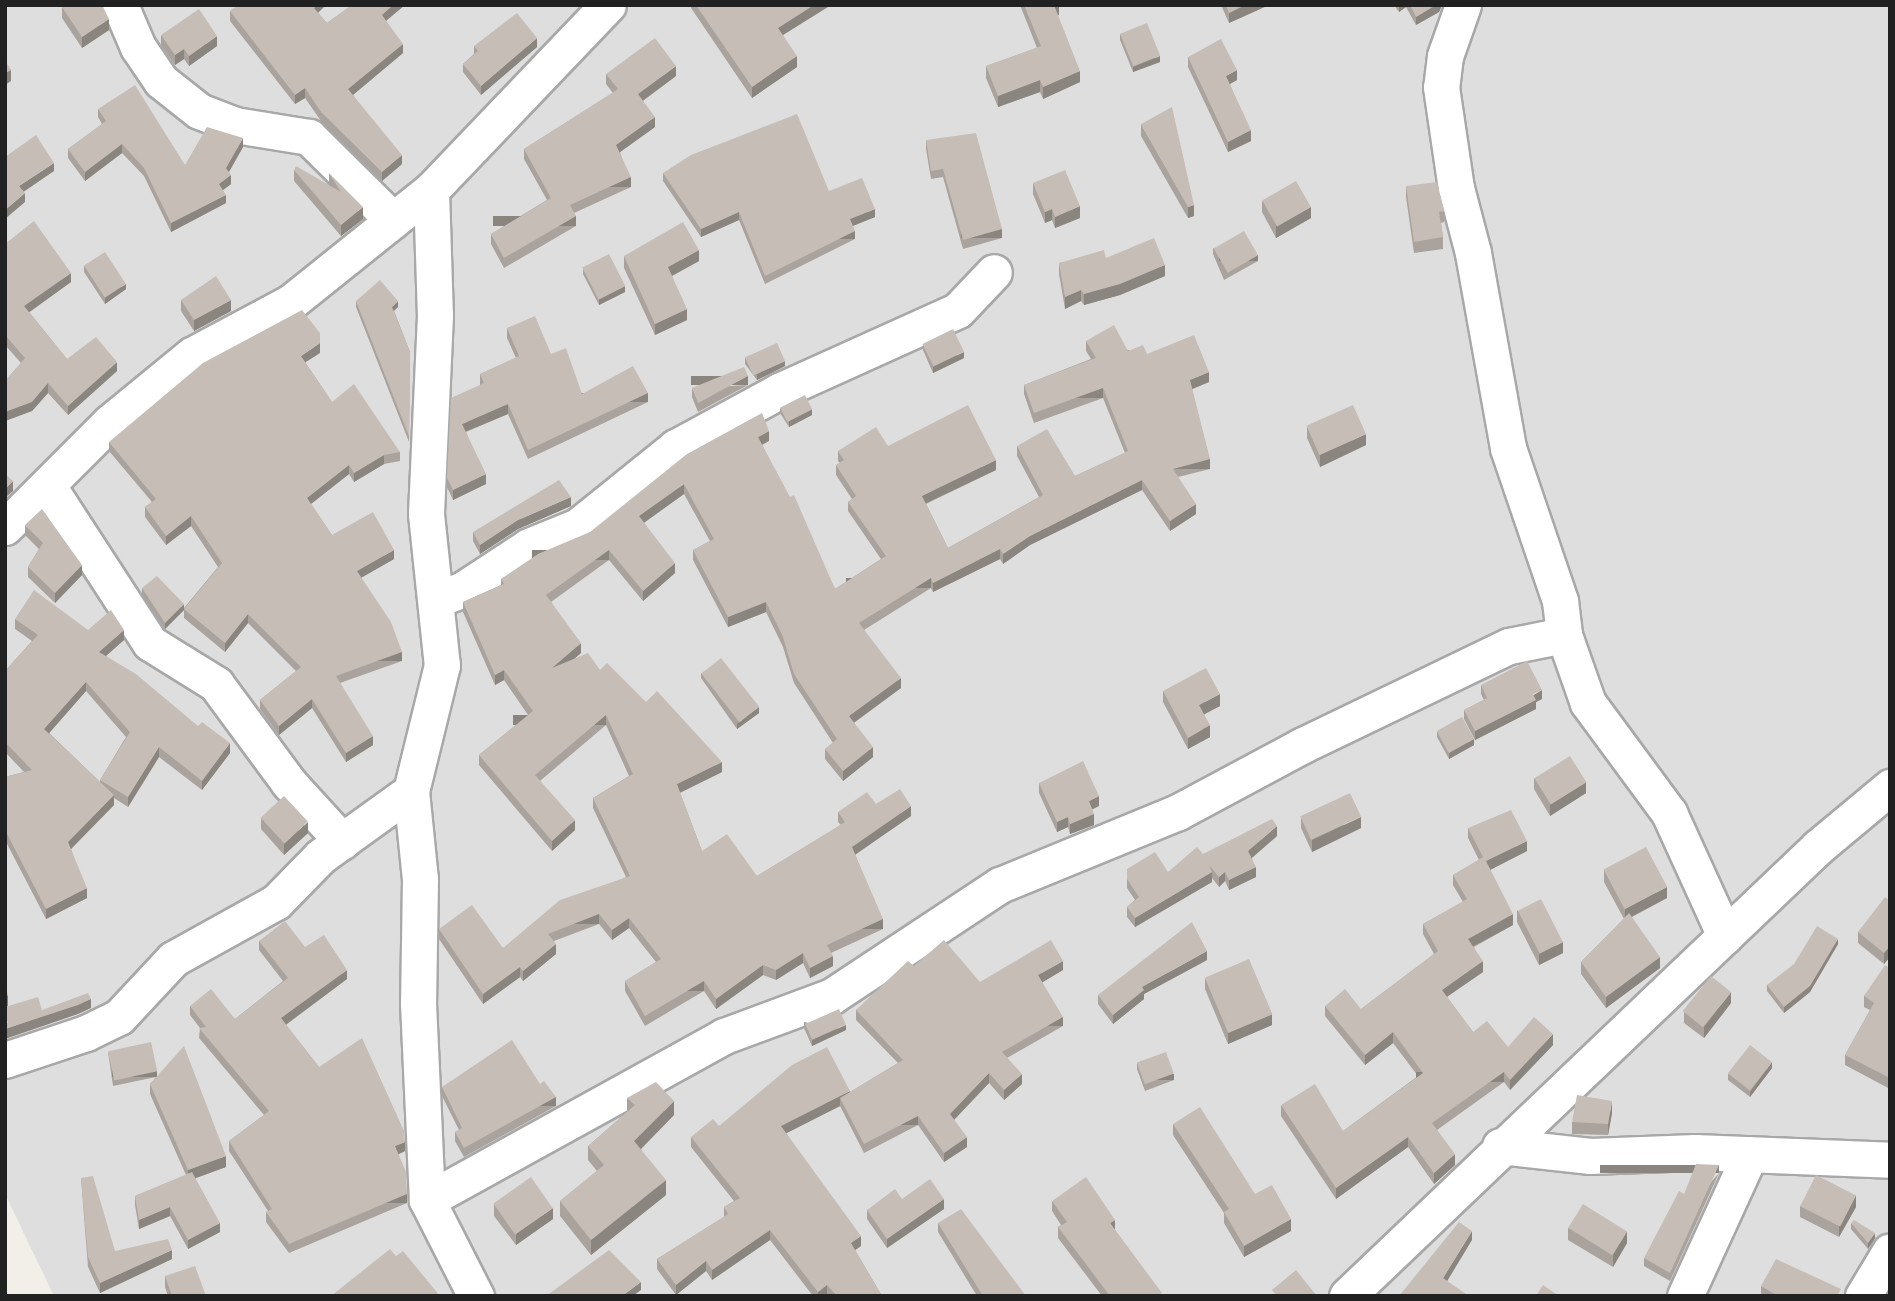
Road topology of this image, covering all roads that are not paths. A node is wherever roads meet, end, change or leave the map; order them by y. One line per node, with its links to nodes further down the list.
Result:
1 (120, 5): 5 (street)
2 (608, 5): 4 (street)
3 (1462, 5): 10 (street)
4 (431, 190): 5 (street); 9 (street)
5 (393, 220): 7 (street)
6 (994, 272): 9 (street)
7 (48, 486): 8 (street); 13 (street)
8 (5, 527)
9 (438, 599): 12 (street)
10 (1564, 635): 14 (street); 19 (street)
11 (1890, 787): 14 (street)
12 (411, 790): 13 (street); 19 (street)
13 (342, 841): 15 (street)
14 (1725, 936): 16 (street)
15 (5, 1060)
16 (1500, 1146): 17 (street); 22 (street)
17 (1750, 1154): 18 (street); 23 (street)
18 (1890, 1160)
19 (427, 1200): 21 (street)
20 (1890, 1251): 24 (street)
21 (476, 1296)
22 (1347, 1296)
23 (1685, 1296)
24 (1863, 1296)

